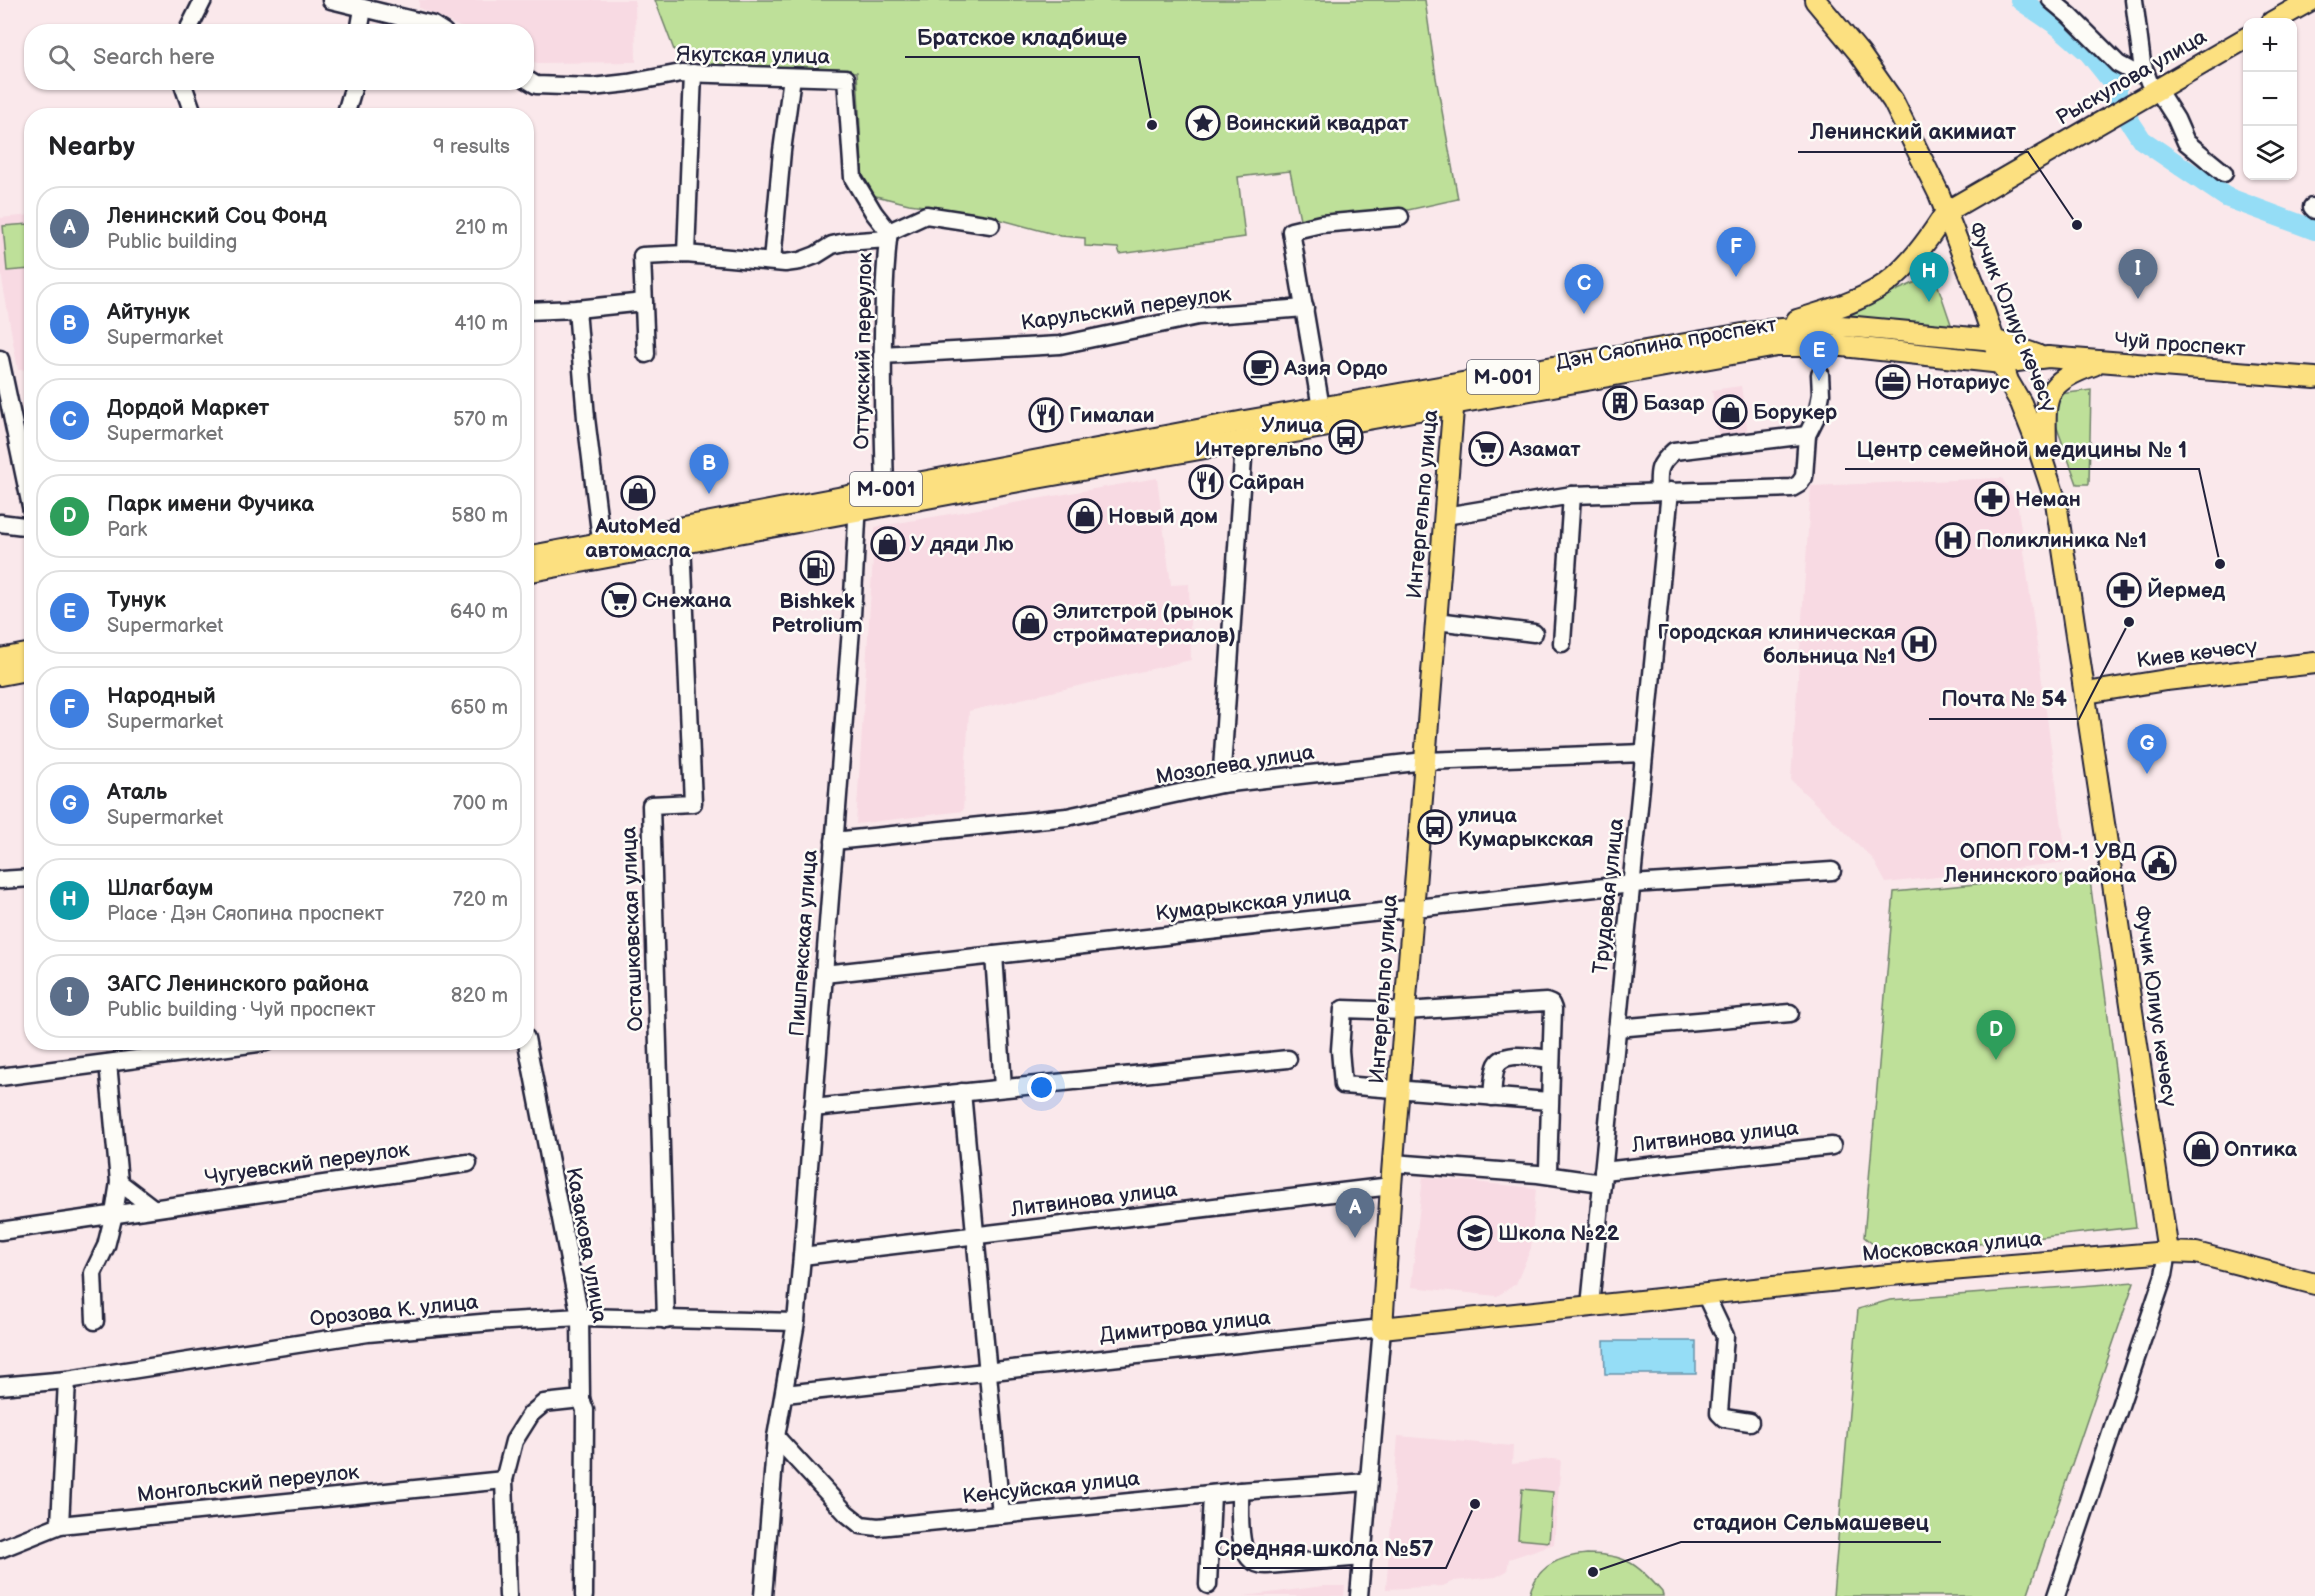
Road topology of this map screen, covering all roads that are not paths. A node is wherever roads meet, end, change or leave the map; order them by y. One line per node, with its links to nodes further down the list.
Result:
1 (203, 0): 9 (street)
2 (331, 0): 7 (street)
3 (1815, 0): 22 (main road, Фучик Юлиус көчөсү)
4 (2051, 0): 16 (street)
5 (2134, 0): 16 (street)
6 (2306, 1): 8 (main road)
7 (363, 9): 10 (street); 11 (street)
8 (2278, 18)
9 (191, 24)
10 (360, 24)
11 (429, 24)
12 (2243, 39): 16 (main road, Рыскулова улица)
13 (693, 73): 14 (street, Якутская улица); 15 (street, Якутская улица); 26 (street)
14 (792, 77): 25 (street, Якутская улица); 27 (street)
15 (534, 84)
16 (2150, 88): 21 (street); 22 (main road, Рыскулова улица)
17 (185, 90): 19 (street)
18 (353, 90): 20 (street)
19 (191, 108)
20 (348, 108)
21 (2224, 173)
22 (1946, 212): 32 (main road); 33 (main road, Фучик Юлиус көчөсү)
23 (1400, 217): 29 (street)
24 (991, 225): 25 (street)
25 (889, 235): 27 (street, Оттукский переулок); 35 (street, Оттукский переулок)
26 (686, 254): 27 (street, Оттукский переулок); 28 (street, Оттукский переулок)
27 (772, 261)
28 (644, 302): 30 (street); 34 (street, Оттукский переулок)
29 (1305, 308): 35 (street, Карульский переулок); 44 (street)
30 (577, 309): 31 (street); 58 (street)
31 (534, 311)
32 (1760, 331): 33 (main road, Дэн Сяопина проспект / M-001); 42 (main road, Дэн Сяопина проспект / M-001)
33 (1994, 340): 36 (main road, Чуй проспект); 39 (main road, Фучик Юлиус көчөсү)
34 (646, 354)
35 (882, 355): 50 (street, Оттукский переулок)
36 (2042, 357): 38 (main road, Чуй проспект); 39 (main road, Чуй проспект)
37 (0, 359): 45 (street)
38 (2101, 362): 41 (main road, Чуй проспект); 48 (main road)
39 (2002, 363): 43 (main road, Дэн Сяопина проспект / M-001); 48 (main road, Фучик Юлиус көчөсү)
40 (1820, 374): 47 (street)
41 (2315, 378)
42 (1455, 385): 43 (main road, Интергельпо улица); 44 (main road, Дэн Сяопина проспект / M-001)
43 (1455, 405): 46 (main road, Дэн Сяопина проспект / M-001); 54 (main road, Интергельпо улица)
44 (1321, 408): 46 (main road, Дэн Сяопина проспект / M-001)
45 (5, 410): 49 (street)
46 (1244, 431): 50 (main road, Дэн Сяопина проспект / M-001); 53 (main road, Дэн Сяопина проспект / M-001); 72 (street)
47 (1808, 435): 51 (street, Трудовая улица); 51 (street)
48 (2046, 467): 69 (main road, Фучик Юлиус көчөсү)
49 (24, 481)
50 (885, 490): 53 (main road, Дэн Сяопина проспект / M-001)
51 (1665, 491): 52 (street); 70 (street, Трудовая улица)
52 (1572, 495): 54 (street); 63 (street)
53 (858, 503): 57 (main road, Дэн Сяопина проспект / M-001); 58 (main road, Дэн Сяопина проспект / M-001); 73 (street, Пишпекская улица)
54 (1445, 516): 61 (main road, Интергельпо улица)
55 (0, 523): 56 (street)
56 (24, 526)
57 (682, 542): 58 (main road, Дэн Сяопина проспект / M-001); 113 (street, Осташковская улица)
58 (602, 551): 59 (main road, Дэн Сяопина проспект / M-001); 60 (main road, Дэн Сяопина проспект / M-001)
59 (534, 556)
60 (534, 571)
61 (1437, 621): 62 (street); 71 (main road, Интергельпо улица)
62 (1534, 633)
63 (1562, 643)
64 (24, 654): 65 (main road)
65 (0, 659)
66 (2315, 663): 69 (main road, Киев көчөсү)
67 (24, 670): 68 (main road)
68 (0, 675)
69 (2086, 693): 107 (main road, Фучик Юлиус көчөсү)
70 (1644, 753): 71 (street, Мозолева улица); 77 (street, Трудовая улица)
71 (1425, 761): 72 (street, Мозолева улица); 78 (main road, Интергельпо улица)
72 (1221, 784): 73 (street, Мозолева улица)
73 (834, 841): 80 (street, Пишпекская улица)
74 (1832, 871): 77 (street, Кумарыкская улица)
75 (24, 878): 76 (street)
76 (0, 880)
77 (1632, 884): 78 (street, Кумарыкская улица); 83 (street, Трудовая улица)
78 (1413, 908): 79 (street, Кумарыкская улица); 81 (main road, Интергельпо улица)
79 (994, 955): 80 (street, Кумарыкская улица); 90 (street)
80 (824, 974): 95 (street, Пишпекская улица)
81 (1405, 1011): 87 (street); 91 (main road, Интергельпо улица); 91 (street)
82 (1790, 1013): 83 (street)
83 (1617, 1028): 100 (street, Трудовая улица)
84 (206, 1050): 88 (street)
85 (528, 1050): 112 (street, Казакова улица)
86 (1288, 1059): 90 (street)
87 (1551, 1059): 93 (street); 94 (street)
88 (108, 1063): 89 (street); 101 (street)
89 (0, 1077)
90 (1003, 1087): 92 (street)
91 (1399, 1090): 93 (street); 98 (main road, Интергельпо улица)
92 (962, 1092): 95 (street); 106 (street)
93 (1492, 1097): 94 (street)
94 (1549, 1101): 99 (street)
95 (813, 1108): 108 (street, Пишпекская улица)
96 (1832, 1146): 100 (street, Литвинова улица)
97 (468, 1163): 103 (street, Чугуевский переулок)
98 (1393, 1163): 100 (street, Литвинова улица); 102 (main road, Интергельпо улица)
99 (1548, 1169)
100 (1603, 1177): 111 (street, Трудовая улица)
101 (119, 1182): 103 (street); 104 (street)
102 (1391, 1186): 106 (street, Литвинова улица); 116 (main road, Интергельпо улица)
103 (153, 1208): 104 (street, Чугуевский переулок)
104 (114, 1214): 105 (street, Чугуевский переулок); 114 (street)
105 (0, 1232)
106 (975, 1235): 108 (street, Литвинова улица); 117 (street)
107 (2168, 1252): 109 (main road, Московская улица); 110 (main road, Московская улица); 137 (street, Фучик Юлиус көчөсү)
108 (802, 1256): 115 (street, Пишпекская улица)
109 (2315, 1284)
110 (1706, 1294): 111 (main road, Московская улица); 122 (street)
111 (1590, 1305): 116 (main road, Димитрова улица)
112 (580, 1317): 113 (street, Орозова К. улица); 118 (street, Орозова К. улица); 121 (street, Казакова улица)
113 (666, 1320): 115 (street, Орозова К. улица)
114 (95, 1321)
115 (796, 1322): 120 (street, Пишпекская улица)
116 (1382, 1328): 117 (street, Димитрова улица); 125 (street, Интергельпо улица)
117 (988, 1372): 120 (street, Димитрова улица); 128 (street)
118 (67, 1380): 119 (street, Орозова К. улица); 129 (street)
119 (0, 1386)
120 (785, 1394): 123 (street, Пишпекская улица)
121 (581, 1399): 124 (street); 134 (street, Казакова улица)
122 (1750, 1422)
123 (776, 1437): 128 (street, Кенсуйская улица); 135 (street, Пишпекская улица)
124 (504, 1480): 129 (street, Монгольский переулок); 133 (street)
125 (1368, 1482): 126 (street, Кенсуйская улица); 131 (street, Интергельпо улица)
126 (1240, 1491): 127 (street, Кенсуйская улица); 131 (street)
127 (1212, 1494): 128 (street, Кенсуйская улица); 132 (street)
128 (1001, 1515)
129 (60, 1525): 130 (street, Монгольский переулок)
130 (0, 1549)
131 (1363, 1557): 136 (street, Интергельпо улица)
132 (1208, 1585)
133 (508, 1596)
134 (584, 1596)
135 (763, 1596)
136 (1359, 1596)
137 (2056, 1596)

